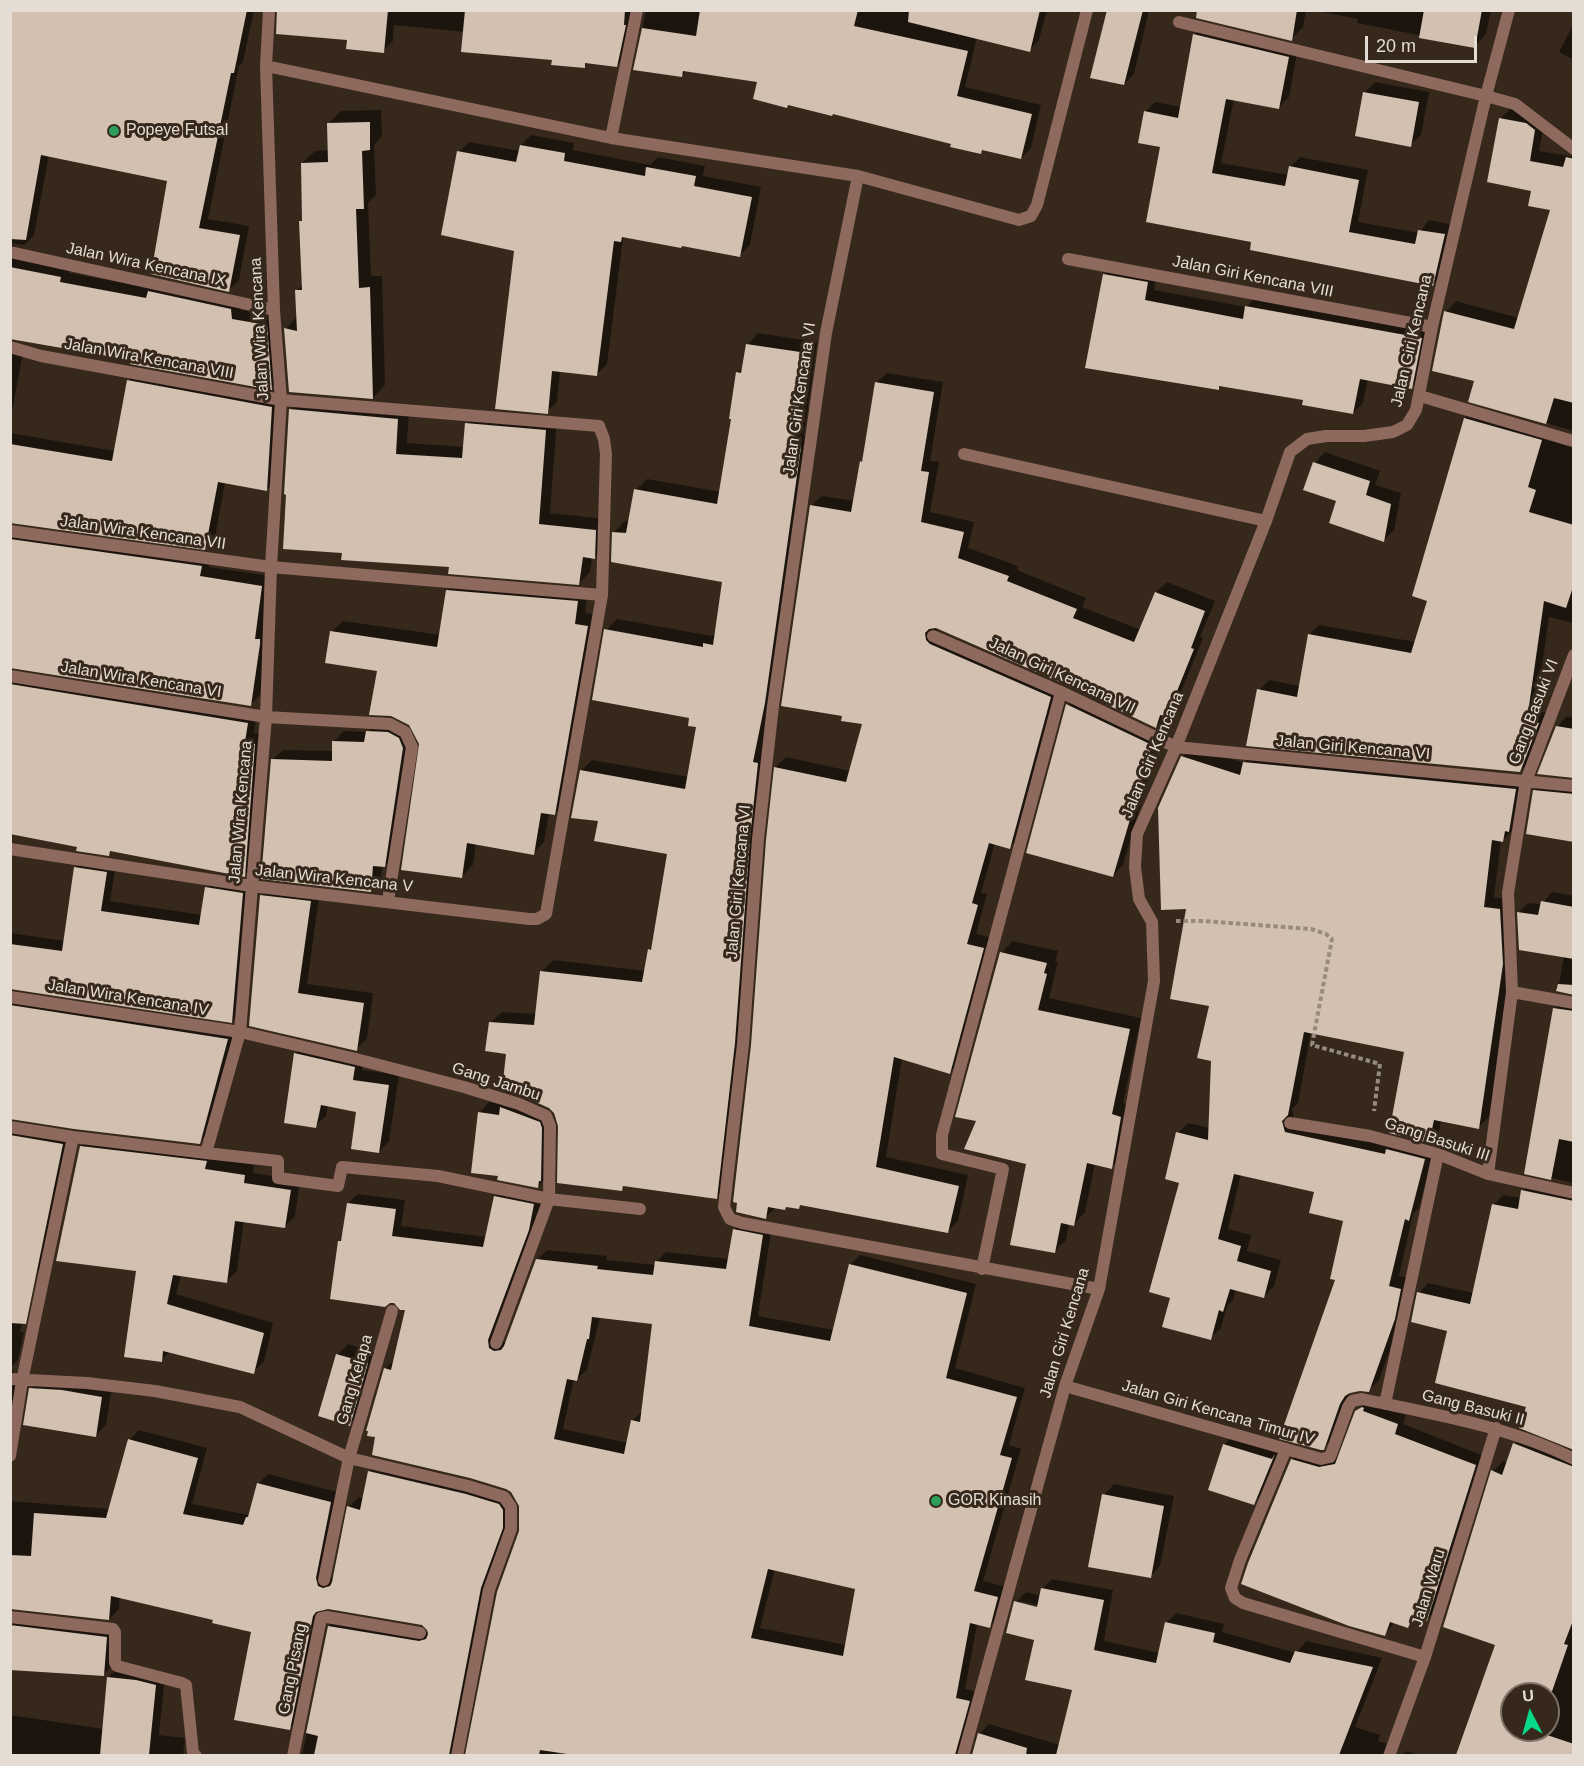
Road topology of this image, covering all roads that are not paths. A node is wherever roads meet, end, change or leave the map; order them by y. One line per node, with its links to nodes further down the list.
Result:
1 (269, 10): 6 (street, Jalan Wira Kencana)
2 (637, 10): 8 (street)
3 (1087, 10): 10 (street)
4 (1509, 10): 7 (street, Jalan Giri Kencana)
5 (1179, 22): 7 (street)
6 (266, 66): 8 (street); 13 (street, Jalan Wira Kencana)
7 (1486, 96): 9 (street); 14 (street, Jalan Giri Kencana)
8 (611, 138): 10 (street)
9 (1574, 149)
10 (858, 176): 48 (street, Jalan Giri Kencana VI)
11 (10, 252): 13 (street, Jalan Wira Kencana IX)
12 (1068, 260): 14 (street, Jalan Giri Kencana VIII)
13 (274, 310): 17 (street, Jalan Wira Kencana)
14 (1432, 327): 16 (street, Jalan Giri Kencana)
15 (10, 347): 17 (street, Jalan Wira Kencana VIII)
16 (1420, 396): 18 (street); 20 (street, Jalan Giri Kencana)
17 (281, 400): 22 (street, Jalan Wira Kencana); 23 (street, Jalan Wira Kencana VIII)
18 (1573, 441)
19 (964, 454): 20 (street)
20 (1266, 520): 29 (street, Jalan Giri Kencana)
21 (10, 531): 22 (street, Jalan Wira Kencana VII)
22 (272, 567): 23 (street, Jalan Wira Kencana VII); 28 (street, Jalan Wira Kencana)
23 (602, 595): 34 (street, Jalan Wira Kencana V)
24 (933, 636): 27 (street, Jalan Giri Kencana VII)
25 (1574, 655): 30 (street, Gang Basuki VI)
26 (10, 676): 28 (street, Jalan Wira Kencana VI)
27 (1061, 692): 29 (street, Jalan Giri Kencana VII); 48 (street)
28 (266, 717): 33 (street, Jalan Wira Kencana); 34 (street, Jalan Wira Kencana VI)
29 (1176, 747): 30 (street, Jalan Giri Kencana VI); 49 (street, Jalan Giri Kencana)
30 (1526, 781): 31 (street, Jalan Giri Kencana VI); 35 (street, Gang Basuki VI)
31 (1574, 786)
32 (10, 849): 33 (street, Jalan Wira Kencana V)
33 (251, 886): 34 (street, Jalan Wira Kencana V); 38 (street, Jalan Wira Kencana)
34 (388, 901)
35 (1512, 992): 37 (street); 44 (street, Gang Basuki VI)
36 (10, 997): 38 (street, Jalan Wira Kencana IV)
37 (1574, 1003)
38 (240, 1032): 42 (street, Jalan Wira Kencana); 46 (street, Gang Jambu)
39 (1290, 1123): 43 (street, Gang Basuki III)
40 (10, 1127): 41 (street)
41 (73, 1137): 42 (street); 52 (street)
42 (206, 1153): 46 (street)
43 (1438, 1154): 44 (street, Gang Basuki III); 55 (street)
44 (1488, 1174): 45 (street, Gang Basuki III)
45 (1574, 1193)
46 (549, 1199): 47 (street); 51 (street, Gang Jambu)
47 (640, 1209)
48 (982, 1269): 49 (street, Jalan Giri Kencana VI)
49 (1099, 1289): 53 (street, Jalan Giri Kencana)
50 (392, 1311): 59 (street, Gang Kelapa)
51 (496, 1343)
52 (16, 1380): 58 (street); 59 (street)
53 (1065, 1386): 57 (street, Jalan Giri Kencana Timur IV); 68 (street, Jalan Giri Kencana)
54 (1362, 1399): 55 (street, Gang Basuki II); 57 (street, Jalan Giri Kencana Timur IV)
55 (1386, 1404): 56 (street, Gang Basuki II)
56 (1496, 1428): 60 (street, Gang Basuki II); 64 (street, Jalan Waru)
57 (1286, 1449): 64 (street)
58 (10, 1456)
59 (349, 1458): 61 (street); 67 (street)
60 (1574, 1459)
61 (324, 1580)
62 (10, 1617): 65 (street)
63 (420, 1633): 66 (street, Gang Pisang)
64 (1425, 1657): 69 (street, Jalan Waru)
65 (196, 1755)
66 (293, 1755)
67 (457, 1755)
68 (963, 1755)
69 (1389, 1755)

